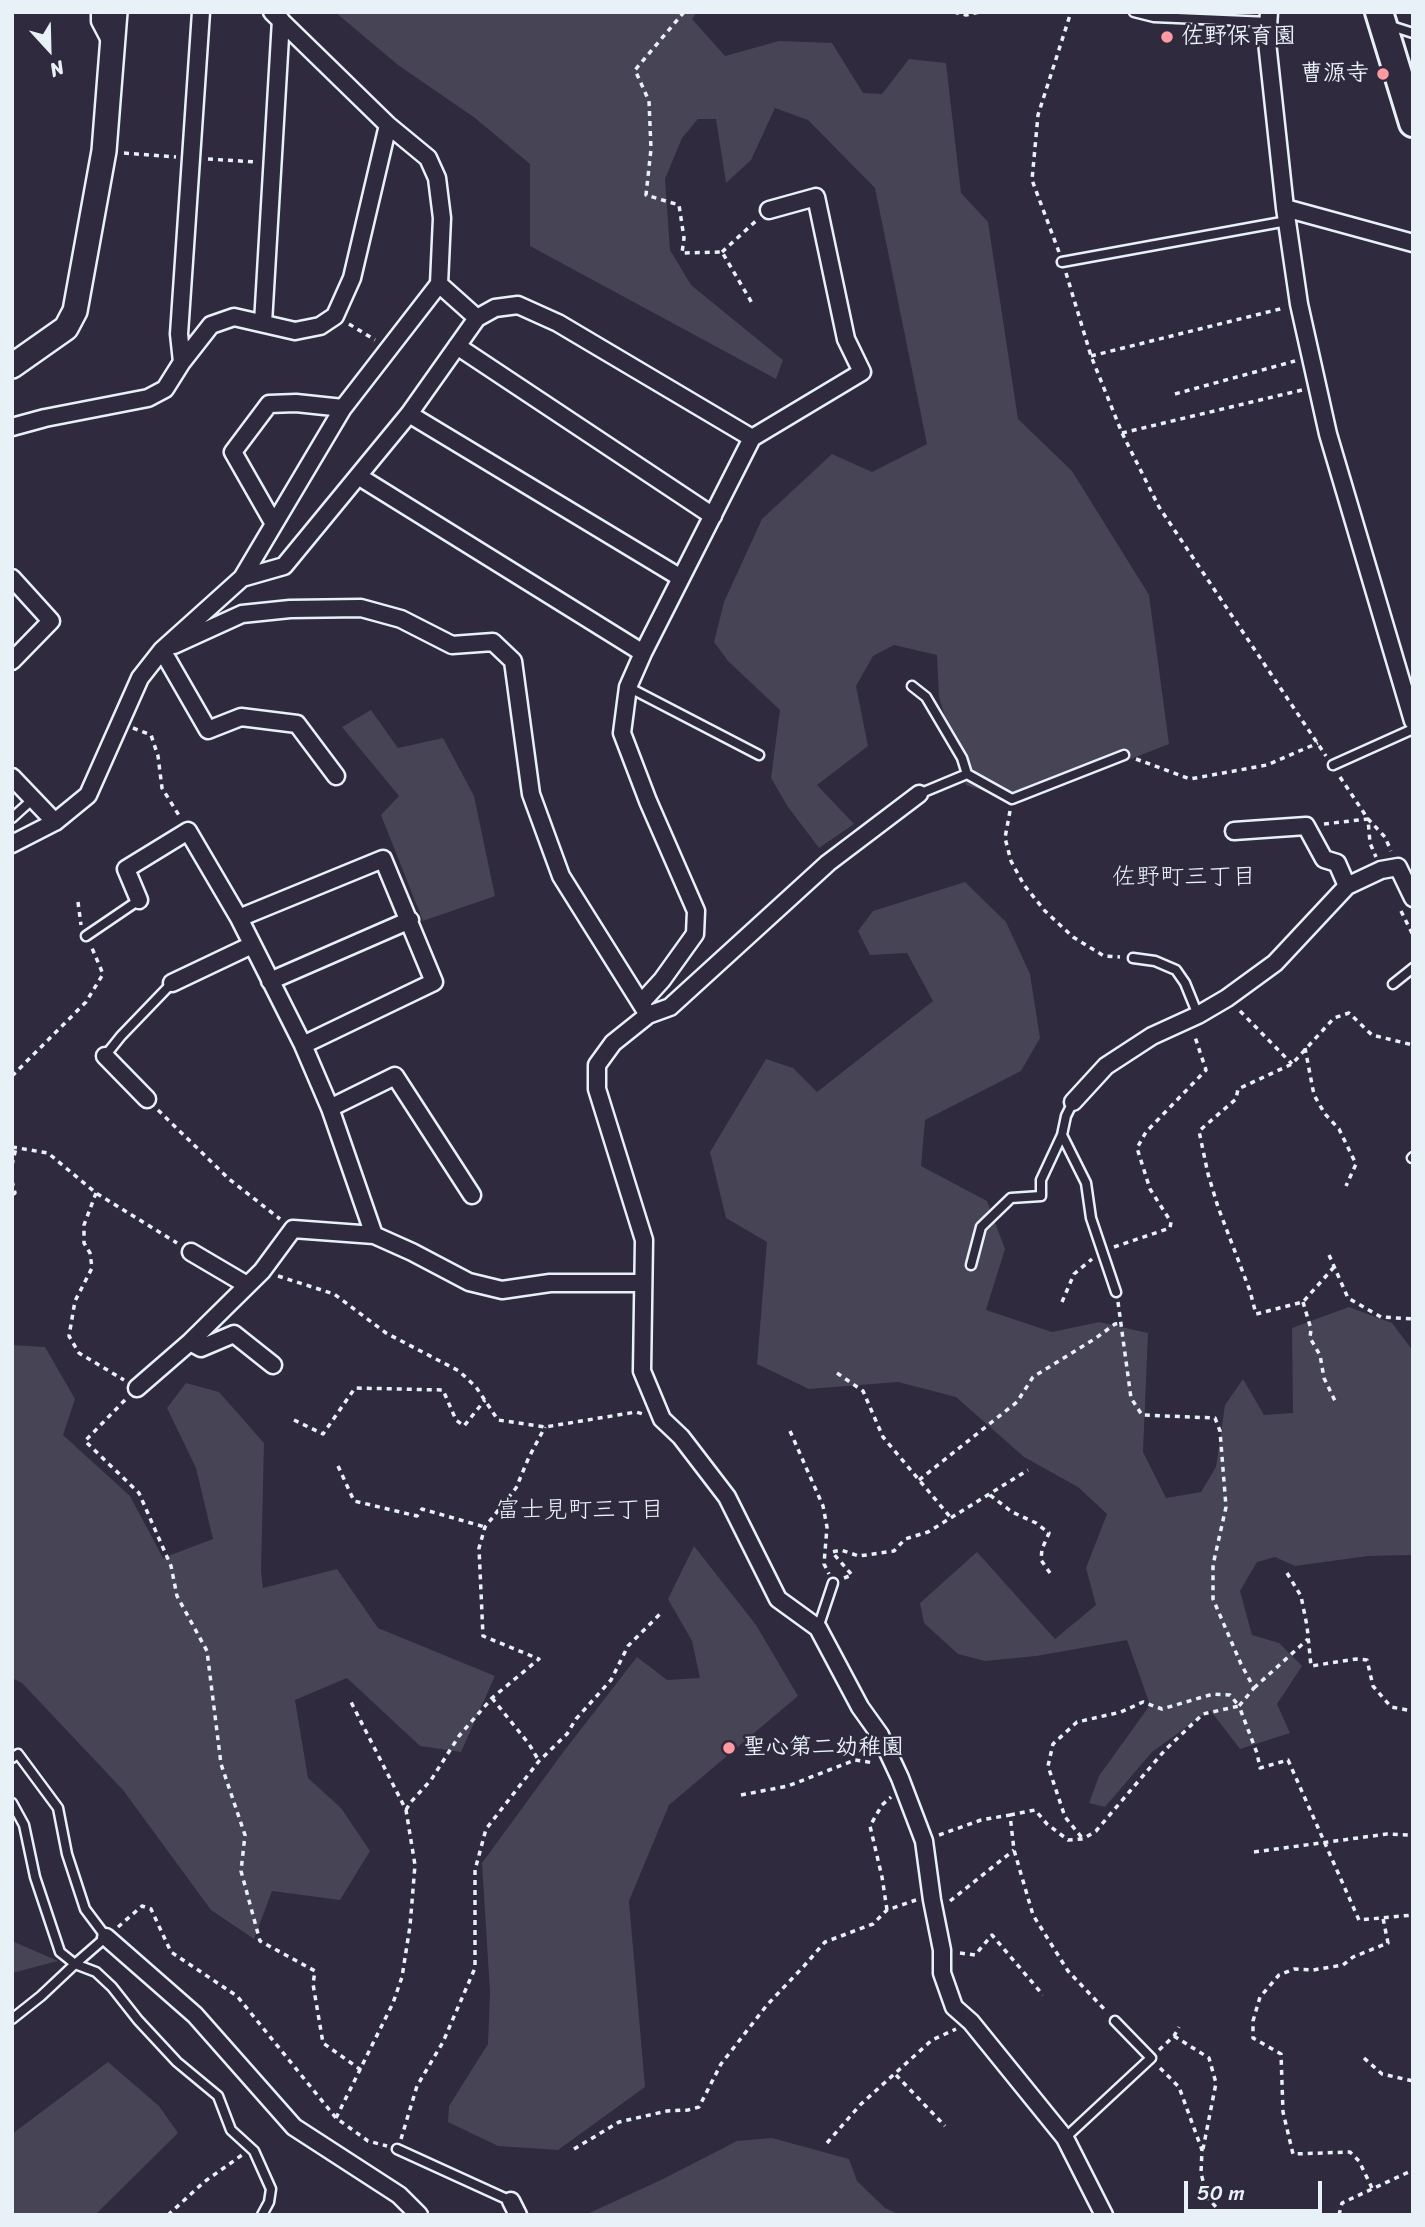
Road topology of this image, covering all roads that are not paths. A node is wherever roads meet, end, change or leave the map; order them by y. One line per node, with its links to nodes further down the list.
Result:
1 (100, 12): 9 (street)
2 (115, 12): 9 (street)
3 (201, 12): 20 (street)
4 (1134, 12): 6 (lane)
5 (276, 16): 11 (street); 18 (street)
6 (1269, 17): 13 (street)
7 (1380, 18): 8 (lane); 10 (main road)
8 (1413, 33)
9 (113, 45): 21 (street)
10 (1413, 123)
11 (388, 125): 16 (street); 18 (street)
12 (769, 209): 25 (street)
13 (1286, 215): 14 (street); 15 (lane); 37 (street)
14 (1413, 243)
15 (1062, 262)
16 (439, 284): 17 (street); 22 (street)
17 (477, 318): 19 (street); 25 (street)
18 (262, 323): 20 (street)
19 (457, 346): 23 (street); 27 (street)
20 (183, 362): 24 (street)
21 (12, 366)
22 (343, 408): 28 (street); 28 (street)
23 (409, 414): 26 (street); 31 (street)
24 (12, 427)
25 (752, 438): 27 (street)
26 (358, 476): 30 (street); 33 (street)
27 (713, 516): 31 (street)
28 (274, 524): 30 (street)
29 (12, 578): 34 (street)
30 (242, 578): 32 (street)
31 (681, 578): 33 (street)
32 (163, 650): 43 (street); 48 (street); 63 (street)
33 (643, 653): 36 (street)
34 (12, 661)
35 (912, 686): 42 (lane)
36 (628, 687): 39 (lane); 63 (street)
37 (1413, 721)
38 (1413, 729): 41 (lane)
39 (759, 755)
40 (1124, 755): 42 (lane)
41 (1333, 765)
42 (967, 774): 45 (lane)
43 (336, 776)
44 (12, 777): 46 (street)
45 (919, 794): 63 (street)
46 (33, 799): 47 (lane); 48 (street)
47 (12, 818)
48 (55, 822): 50 (street)
49 (1234, 831): 51 (street)
50 (12, 844)
51 (1347, 886): 52 (street); 64 (street)
52 (1413, 898)
53 (139, 900): 54 (street); 56 (lane)
54 (239, 918): 55 (street); 57 (street)
55 (410, 920): 60 (street); 65 (street)
56 (86, 936)
57 (252, 945): 60 (street); 61 (street)
58 (1133, 958): 64 (lane)
59 (1413, 968): 62 (lane)
60 (270, 981): 65 (street)
61 (172, 983): 66 (lane)
62 (1393, 984)
63 (644, 1009): 75 (street)
64 (1193, 1017): 68 (street)
65 (303, 1045): 69 (street)
66 (105, 1056): 67 (street)
67 (147, 1099)
68 (1073, 1102): 70 (lane)
69 (330, 1108): 71 (street); 72 (street)
70 (1062, 1135): 74 (lane); 77 (lane)
71 (472, 1195)
72 (374, 1235): 75 (street); 76 (street)
73 (191, 1252): 76 (street)
74 (971, 1265)
75 (643, 1283): 82 (street)
76 (247, 1286): 78 (street)
77 (1116, 1292)
78 (190, 1342): 79 (street); 80 (street)
79 (273, 1365)
80 (137, 1388)
81 (833, 1583): 82 (lane)
82 (818, 1628): 89 (street)
83 (12, 1758): 85 (lane)
84 (12, 1803): 86 (lane)
85 (106, 1937): 86 (lane); 93 (street)
86 (75, 1964): 87 (lane); 92 (lane)
87 (12, 2019)
88 (1115, 2021): 89 (lane)
89 (1065, 2138): 94 (street)
90 (397, 2149): 91 (lane)
91 (515, 2208)
92 (262, 2215)
93 (419, 2215)
94 (1104, 2215)

